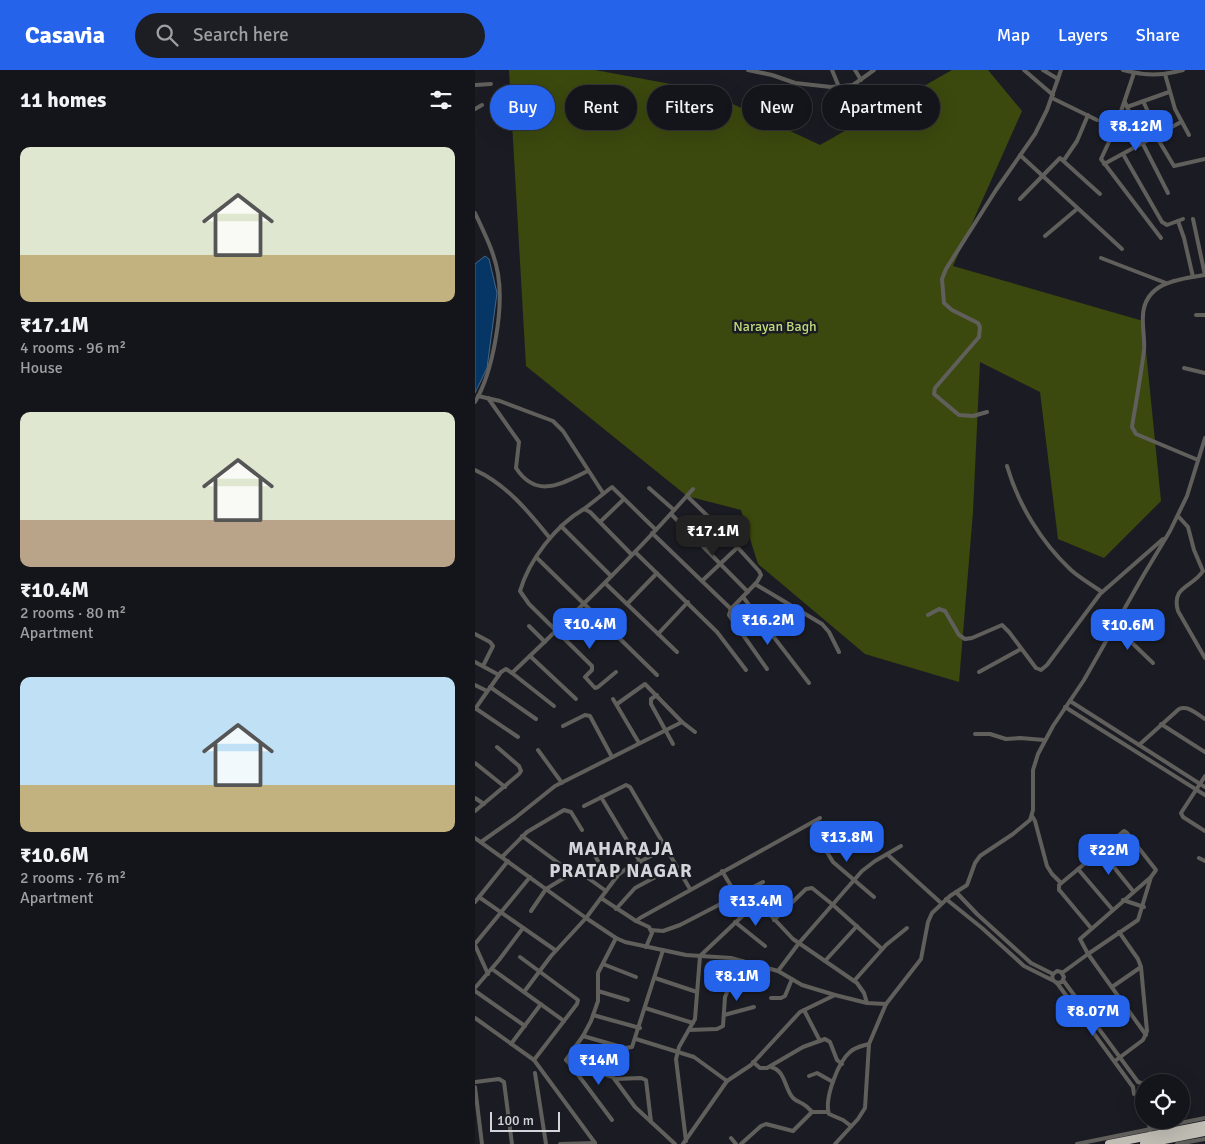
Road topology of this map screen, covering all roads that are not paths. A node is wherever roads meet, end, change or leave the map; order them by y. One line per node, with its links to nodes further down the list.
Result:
1 (748, 70): 18 (street)
2 (832, 70): 16 (street)
3 (855, 70): 13 (street)
4 (874, 70): 13 (street)
5 (1024, 70): 20 (street)
6 (1043, 70): 12 (street)
7 (1061, 70): 12 (street)
8 (1123, 70): 10 (street)
9 (1181, 70): 11 (street)
10 (1133, 72): 11 (street); 22 (street)
11 (1165, 74): 19 (street)
12 (1058, 79): 20 (street)
13 (861, 80): 17 (street)
14 (491, 84): 15 (street)
15 (475, 85)
16 (838, 85)
17 (853, 85)
18 (822, 87)
19 (1169, 92): 21 (street); 28 (street)
20 (1052, 96): 26 (street); 33 (street)
21 (1143, 101): 24 (street); 30 (street)
22 (1125, 102): 24 (street); 36 (street)
23 (483, 105): 25 (street)
24 (1127, 107): 31 (street)
25 (475, 109)
26 (1087, 115): 27 (street); 35 (street)
27 (1097, 120)
28 (1181, 122): 29 (street); 30 (street)
29 (1189, 135)
30 (1157, 136): 31 (street); 34 (street)
31 (1143, 144): 32 (street); 38 (street)
32 (1123, 154): 36 (street); 45 (street)
33 (1020, 155): 37 (street); 60 (street)
34 (1205, 159)
35 (1064, 160): 37 (street); 39 (street)
36 (1104, 164): 47 (street)
37 (1042, 176): 40 (street); 41 (street)
38 (1168, 193)
39 (1100, 194)
40 (1020, 199)
41 (1077, 209): 46 (street); 48 (street)
42 (475, 213): 57 (street)
43 (1183, 219): 45 (street)
44 (1193, 219): 50 (street)
45 (1178, 221): 51 (street)
46 (1045, 236)
47 (1161, 238)
48 (1122, 249)
49 (1101, 258): 52 (street)
50 (1205, 275): 51 (street)
51 (1193, 277): 52 (street)
52 (1166, 283): 62 (street)
53 (1196, 315): 54 (street)
54 (1205, 315)
55 (1184, 368): 56 (street)
56 (1205, 373)
57 (478, 396): 58 (street); 59 (street)
58 (488, 398): 65 (street); 65 (street)
59 (475, 402)
60 (987, 412)
61 (1205, 438): 62 (street)
62 (1198, 460): 73 (street)
63 (1007, 466): 89 (street)
64 (475, 470): 78 (street)
65 (588, 471): 68 (street)
66 (649, 488): 72 (street)
67 (693, 489): 69 (street)
68 (603, 493): 70 (street); 71 (street)
69 (687, 496): 72 (street); 79 (street)
70 (625, 498): 74 (street); 76 (street)
71 (584, 509): 74 (street); 75 (street)
72 (673, 512): 76 (street); 82 (street)
73 (1178, 516): 77 (street); 106 (street)
74 (599, 522): 80 (street)
75 (561, 526): 78 (street); 84 (street)
76 (654, 532): 80 (street); 85 (street)
77 (1167, 536): 89 (street); 97 (street)
78 (549, 537): 81 (street)
79 (737, 547): 82 (street); 87 (street)
80 (633, 554): 83 (street); 84 (street)
81 (537, 558): 92 (street); 98 (street)
82 (720, 564): 85 (street); 88 (street)
83 (657, 573): 91 (street); 93 (street)
84 (611, 576): 86 (street)
85 (702, 581): 94 (street)
86 (605, 583): 92 (street); 93 (street)
87 (755, 584): 88 (street); 104 (street)
88 (748, 592): 90 (street)
89 (1102, 592): 102 (street)
90 (743, 597): 94 (street); 117 (street)
91 (688, 602): 100 (street); 111 (street)
92 (583, 604): 98 (street); 116 (street)
93 (627, 604): 100 (street)
94 (731, 609): 110 (street)
95 (928, 615): 102 (street)
96 (529, 626): 101 (street)
97 (1114, 628): 108 (street); 125 (street)
98 (557, 631): 101 (street); 112 (street)
99 (475, 634): 109 (street)
100 (658, 634): 103 (street)
101 (545, 642): 105 (street)
102 (1021, 649): 113 (street)
103 (677, 652)
104 (839, 652)
105 (530, 656): 114 (street); 123 (street)
106 (1205, 658)
107 (475, 662): 109 (street)
108 (1153, 663)
109 (483, 666): 115 (street)
110 (767, 669)
111 (747, 670)
112 (615, 672)
113 (979, 672)
114 (512, 673): 115 (street); 127 (street)
115 (499, 675): 119 (street)
116 (657, 675)
117 (809, 683)
118 (475, 685): 119 (street)
119 (489, 689): 124 (street); 130 (street)
120 (657, 695): 126 (street); 132 (street); 135 (street)
121 (475, 698): 124 (street)
122 (613, 698): 126 (street)
123 (576, 699)
124 (481, 701): 129 (street)
125 (1070, 701): 128 (street); 142 (street)
126 (617, 704): 140 (street)
127 (554, 706)
128 (1065, 707): 139 (street); 145 (street)
129 (475, 709): 138 (street)
130 (536, 719)
131 (1205, 719): 133 (street)
132 (682, 722): 135 (street); 136 (street)
133 (1161, 724): 142 (street); 146 (street)
134 (563, 726): 147 (street)
135 (666, 730): 140 (street); 141 (street)
136 (695, 732)
137 (975, 734): 139 (street)
138 (518, 737)
139 (1044, 740): 161 (street)
140 (639, 743): 147 (street)
141 (673, 744)
142 (1139, 745): 145 (street); 151 (street)
143 (497, 747): 152 (street)
144 (538, 750): 150 (street)
145 (1134, 750): 154 (street)
146 (1205, 752)
147 (612, 757): 150 (street)
148 (475, 763): 152 (street)
149 (1205, 776): 151 (street)
150 (562, 783): 168 (street)
151 (1200, 784): 153 (street); 154 (street)
152 (505, 787): 158 (street)
153 (1205, 787)
154 (1196, 790): 155 (street); 165 (street)
155 (1205, 795)
156 (601, 797): 159 (street); 170 (street); 179 (street)
157 (475, 798): 158 (street)
158 (484, 804): 160 (street)
159 (584, 806)
160 (475, 811)
161 (1032, 816): 189 (street); 194 (street)
162 (820, 818): 182 (street)
163 (869, 827): 172 (street)
164 (583, 830): 167 (street)
165 (1205, 831)
166 (815, 832): 172 (street)
167 (522, 836): 175 (street); 183 (street)
168 (477, 840): 175 (street)
169 (901, 846): 174 (street)
170 (666, 848): 179 (street); 180 (street)
171 (1100, 850): 181 (street); 186 (street); 193 (street)
172 (827, 852): 187 (street)
173 (593, 854): 185 (street)
174 (887, 854): 187 (street); 202 (street)
175 (502, 857): 177 (street)
176 (1199, 858): 178 (street)
177 (508, 861): 184 (street); 196 (street)
178 (1205, 861)
179 (640, 862): 185 (street)
180 (676, 866): 191 (street); 205 (street)
181 (1078, 869): 189 (street); 206 (street)
182 (722, 871): 191 (street); 195 (street)
183 (572, 873): 190 (street); 192 (street)
184 (530, 877): 190 (street); 208 (street)
185 (617, 877): 192 (street)
186 (1151, 877): 193 (street); 204 (street)
187 (853, 881): 198 (street); 203 (street)
188 (763, 882): 195 (street)
189 (1061, 883): 218 (street)
190 (546, 889): 207 (street); 209 (street)
191 (690, 889): 211 (street)
192 (606, 891): 197 (street)
193 (1133, 891): 200 (street)
194 (957, 892): 199 (street); 213 (street)
195 (737, 896): 219 (street)
196 (479, 897): 201 (street); 208 (street)
197 (601, 898): 205 (street); 209 (street)
198 (874, 898)
199 (946, 899): 202 (street); 217 (street)
200 (1123, 900): 204 (street); 206 (street)
201 (475, 902)
202 (941, 903): 264 (street)
203 (832, 904): 210 (street); 214 (street); 222 (street)
204 (1143, 907): 220 (street)
205 (616, 909): 211 (street)
206 (1112, 909): 218 (street)
207 (531, 911)
208 (501, 912): 215 (street); 224 (street)
209 (586, 918): 221 (street); 229 (street)
210 (774, 920): 212 (street); 222 (street)
211 (636, 921): 219 (street)
212 (735, 922): 225 (street); 233 (street)
213 (987, 924): 217 (street); 223 (street)
214 (857, 926): 228 (street); 236 (street)
215 (523, 928): 229 (street); 241 (street)
216 (907, 928): 228 (street)
217 (982, 928): 227 (street)
218 (1091, 928): 231 (street)
219 (651, 930): 226 (street)
220 (1119, 932): 231 (street); 239 (street)
221 (616, 938): 226 (street); 238 (street)
222 (799, 943): 236 (street); 243 (street)
223 (1009, 943): 227 (street); 237 (street)
224 (475, 944): 232 (street)
225 (765, 946)
226 (646, 947): 230 (street)
227 (1004, 948): 240 (street)
228 (881, 949): 252 (street)
229 (555, 950): 242 (street)
230 (663, 950): 233 (street); 248 (street)
231 (1088, 954): 246 (street); 254 (street)
232 (477, 956): 244 (street)
233 (700, 956): 235 (street); 258 (street)
234 (520, 957): 242 (street)
235 (742, 961): 243 (street); 269 (street)
236 (825, 961): 252 (street)
237 (1031, 963): 240 (street); 245 (street)
238 (603, 964): 247 (street); 256 (street)
239 (1141, 967): 254 (street); 278 (street)
240 (1027, 968): 250 (street)
241 (492, 969): 244 (street); 257 (street)
242 (539, 971): 257 (street); 271 (street)
243 (778, 972): 249 (street)
244 (488, 974): 255 (street)
245 (1053, 974): 246 (street); 250 (street)
246 (1063, 974): 251 (street)
247 (636, 977)
248 (655, 978): 258 (street); 266 (street)
249 (792, 979): 259 (street); 260 (street)
250 (1052, 980): 253 (street)
251 (1063, 980): 253 (street); 272 (street)
252 (854, 981): 262 (street)
253 (1057, 983): 275 (street)
254 (1112, 987): 278 (street)
255 (475, 990): 274 (street)
256 (598, 991): 261 (street); 268 (street)
257 (524, 992): 263 (street)
258 (697, 992): 273 (street)
259 (835, 995): 262 (street); 267 (street)
260 (771, 998)
261 (628, 1000)
262 (867, 1003): 264 (street)
263 (541, 1004): 271 (street); 274 (street)
264 (886, 1004): 283 (street)
265 (754, 1007): 269 (street)
266 (645, 1008): 273 (street); 276 (street)
267 (805, 1010): 281 (street); 288 (street)
268 (593, 1015): 276 (street); 279 (street)
269 (724, 1015): 277 (street)
270 (475, 1018): 282 (street)
271 (564, 1020): 286 (street)
272 (1094, 1022): 275 (street); 285 (street)
273 (693, 1023): 277 (street)
274 (525, 1026): 282 (street)
275 (1089, 1026): 287 (street)
276 (639, 1028): 280 (street)
277 (689, 1030): 284 (street)
278 (1147, 1035): 285 (street)
279 (583, 1036): 280 (street); 289 (street)
280 (636, 1040): 284 (street)
281 (820, 1040): 290 (street); 291 (street)
282 (511, 1044): 286 (street)
283 (869, 1044): 290 (street); 309 (street)
284 (677, 1052): 296 (street); 315 (street)
285 (1119, 1057): 287 (street); 294 (street)
286 (534, 1060): 320 (street)
287 (1115, 1061): 300 (street)
288 (753, 1062): 291 (street); 296 (street)
289 (570, 1064): 295 (street); 305 (street)
290 (842, 1064): 298 (street)
291 (771, 1067): 302 (street)
292 (535, 1073): 318 (street)
293 (809, 1076): 298 (street)
294 (1135, 1078)
295 (615, 1080): 307 (street); 307 (street)
296 (727, 1081): 315 (street)
297 (475, 1082): 317 (street)
298 (833, 1082): 303 (street)
299 (475, 1087): 316 (street)
300 (1133, 1087): 301 (street)
301 (1135, 1094)
302 (812, 1112): 303 (street); 323 (street)
303 (828, 1112): 309 (street)
304 (1205, 1118): 306 (street)
305 (612, 1120)
306 (1190, 1121)
307 (651, 1122): 321 (street)
308 (1205, 1125): 326 (highway)
309 (851, 1126): 324 (street)
310 (1154, 1129): 311 (street)
311 (1150, 1130): 325 (street)
312 (1205, 1132): 327 (highway)
313 (731, 1138): 322 (street)
314 (1205, 1139): 328 (street)
315 (685, 1142)
316 (482, 1144)
317 (512, 1144)
318 (546, 1144)
319 (560, 1144): 320 (street)
320 (596, 1144)
321 (675, 1144)
322 (735, 1144)
323 (741, 1144)
324 (835, 1144)
325 (1077, 1144)
326 (1109, 1144)
327 (1144, 1144)
328 (1177, 1144)

